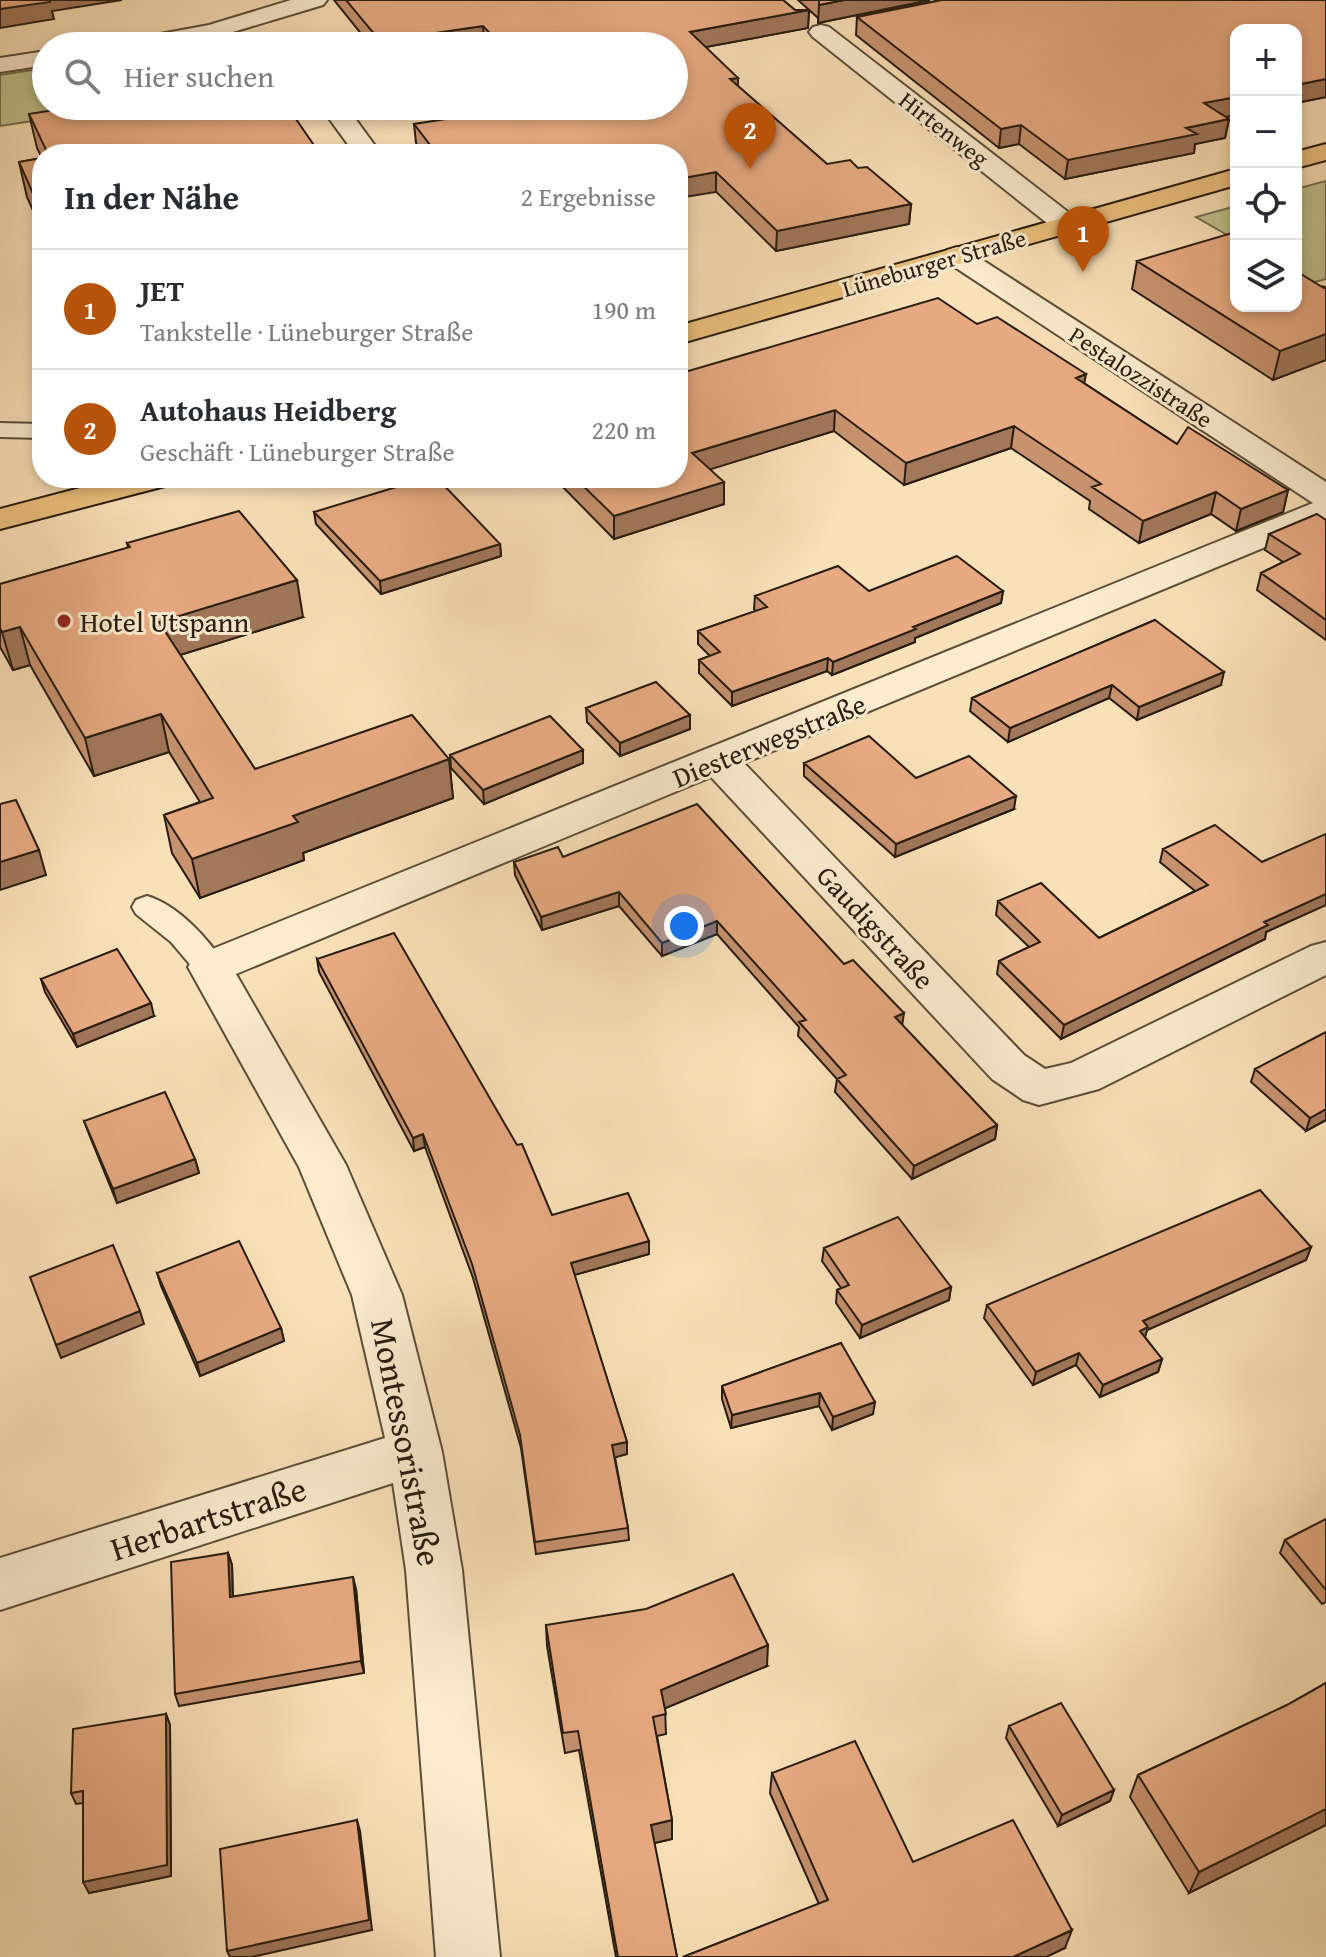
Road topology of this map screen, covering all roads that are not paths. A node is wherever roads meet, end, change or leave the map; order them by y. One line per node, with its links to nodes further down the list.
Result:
1 (315, 0): 3 (street)
2 (850, 26): 11 (street, Hirtenweg)
3 (207, 32)
4 (32, 60): 5 (street)
5 (0, 65)
6 (343, 120): 7 (street)
7 (361, 144)
8 (1326, 152): 9 (main road)
9 (1302, 158)
10 (1230, 179): 11 (main road, Lüneburger Straße)
11 (1067, 225): 12 (main road, Lüneburger Straße)
12 (957, 256): 13 (main road, Lüneburger Straße); 17 (street, Pestalozzistraße)
13 (688, 332)
14 (0, 430): 15 (lane)
15 (32, 431)
16 (93, 488): 19 (main road)
17 (1326, 497)
18 (1326, 510): 20 (street, Diesterwegstraße)
19 (0, 519)
20 (719, 761): 22 (street, Gaudigstraße); 23 (street, Diesterwegstraße)
21 (147, 907): 23 (lane)
22 (1326, 957)
23 (210, 967): 24 (street, Montessoristraße)
24 (415, 1452): 25 (street, Herbartstraße); 26 (street, Montessoristraße)
25 (0, 1584)
26 (468, 1957)

